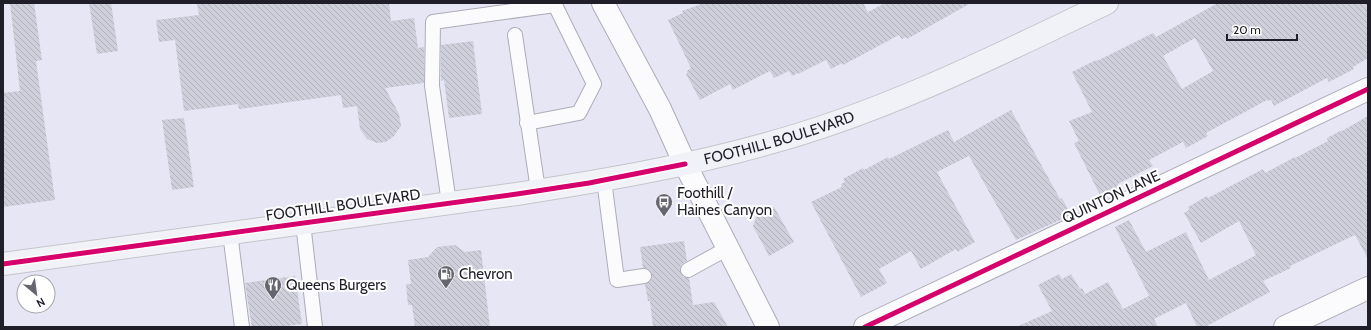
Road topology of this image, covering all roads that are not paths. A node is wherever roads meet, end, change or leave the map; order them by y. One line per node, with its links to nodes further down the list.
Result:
1 (603, 3): 6 (street)
2 (1107, 3): 6 (main road, FOOTHILL BOULEVARD)
3 (515, 35): 5 (lane)
4 (1368, 89): 20 (street, QUINTON LANE)
5 (527, 123): 8 (lane); 9 (lane)
6 (685, 164): 7 (main road, FOOTHILL BOULEVARD); 12 (street)
7 (604, 180): 8 (main road, FOOTHILL BOULEVARD); 15 (lane)
8 (538, 190): 9 (main road, FOOTHILL BOULEVARD)
9 (449, 203): 10 (main road, FOOTHILL BOULEVARD)
10 (303, 223): 11 (main road, FOOTHILL BOULEVARD); 18 (lane)
11 (230, 233): 13 (main road, FOOTHILL BOULEVARD); 17 (lane)
12 (728, 248): 14 (lane); 19 (street)
13 (3, 264)
14 (688, 270)
15 (644, 276)
16 (1368, 288): 21 (street)
17 (242, 327)
18 (314, 327)
19 (768, 327)
20 (865, 327)
21 (1285, 327)

